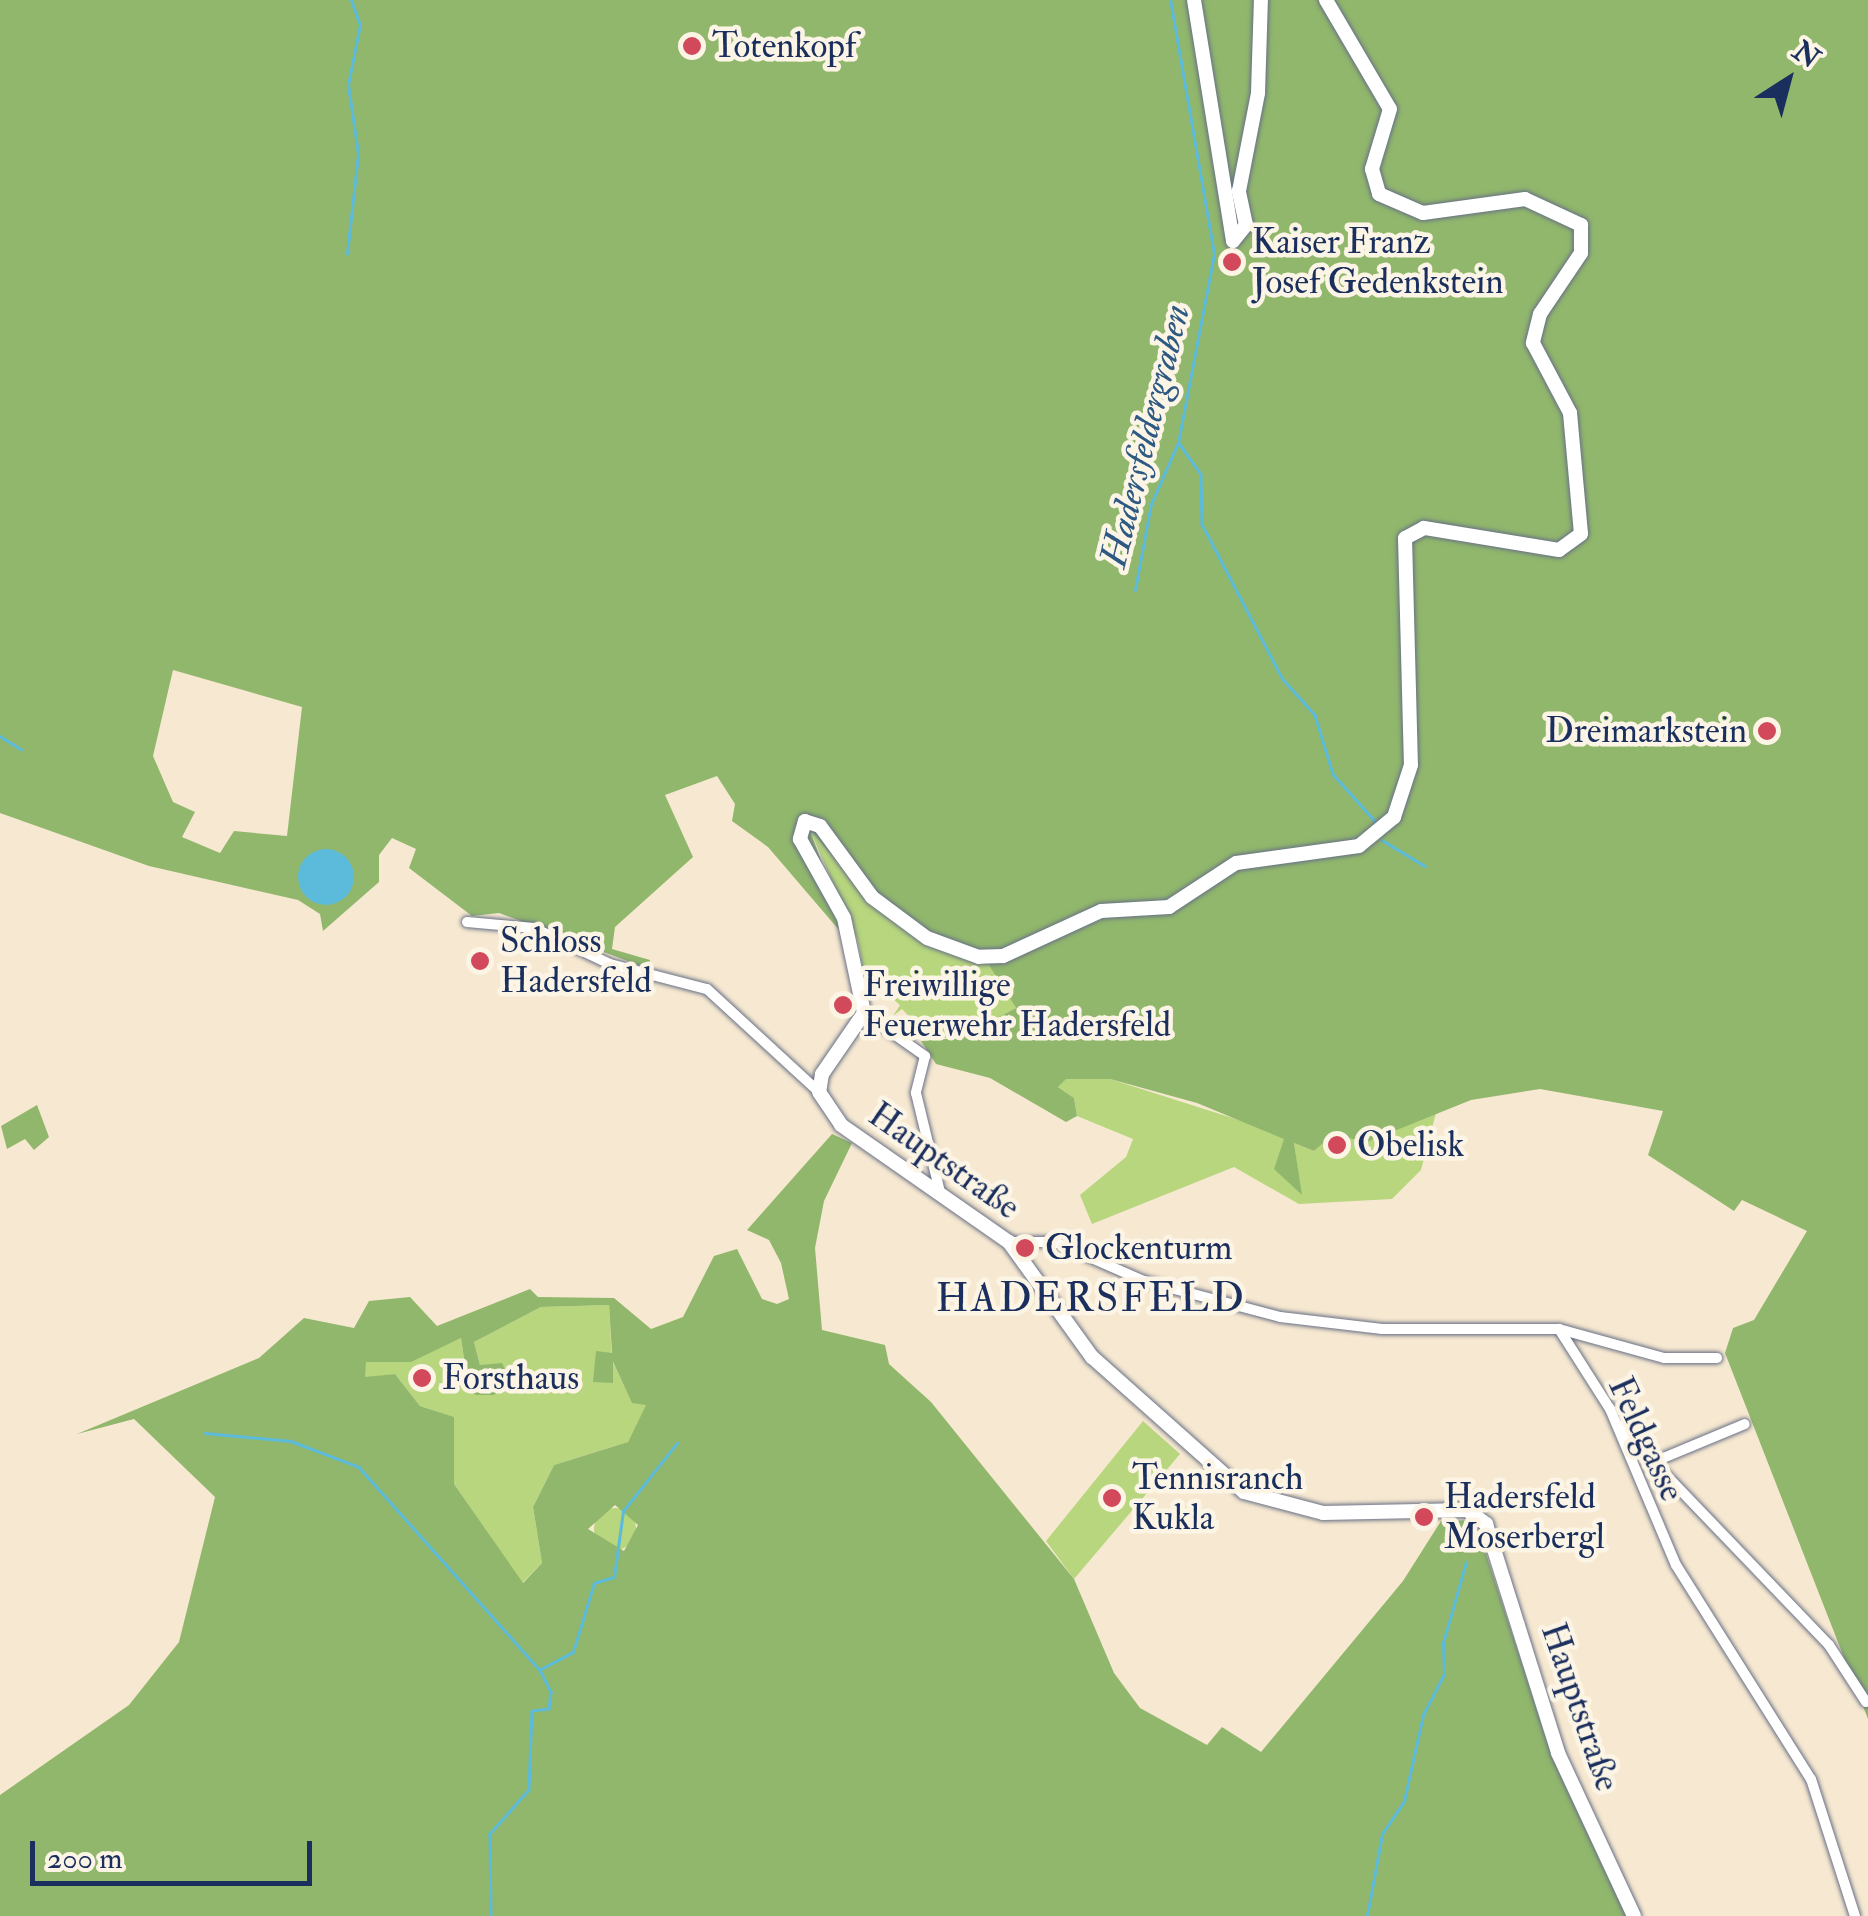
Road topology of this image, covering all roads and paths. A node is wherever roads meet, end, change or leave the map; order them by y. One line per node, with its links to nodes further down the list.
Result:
1 (1194, 0): 2 (street)
2 (1261, 0)
3 (1326, 0): 5 (street)
4 (467, 922): 6 (street)
5 (864, 1013): 6 (street); 7 (street)
6 (819, 1092): 7 (street, Hauptstraße)
7 (941, 1197): 8 (street, Hauptstraße)
8 (1009, 1242): 9 (street); 15 (street, Hauptstraße)
9 (1559, 1329): 10 (street); 11 (street, Feldgasse)
10 (1717, 1358)
11 (1618, 1424): 13 (street); 16 (street, Feldgasse)
12 (1745, 1424): 13 (street)
13 (1656, 1462): 14 (street)
14 (1866, 1702)
15 (1634, 1916)
16 (1855, 1916)

